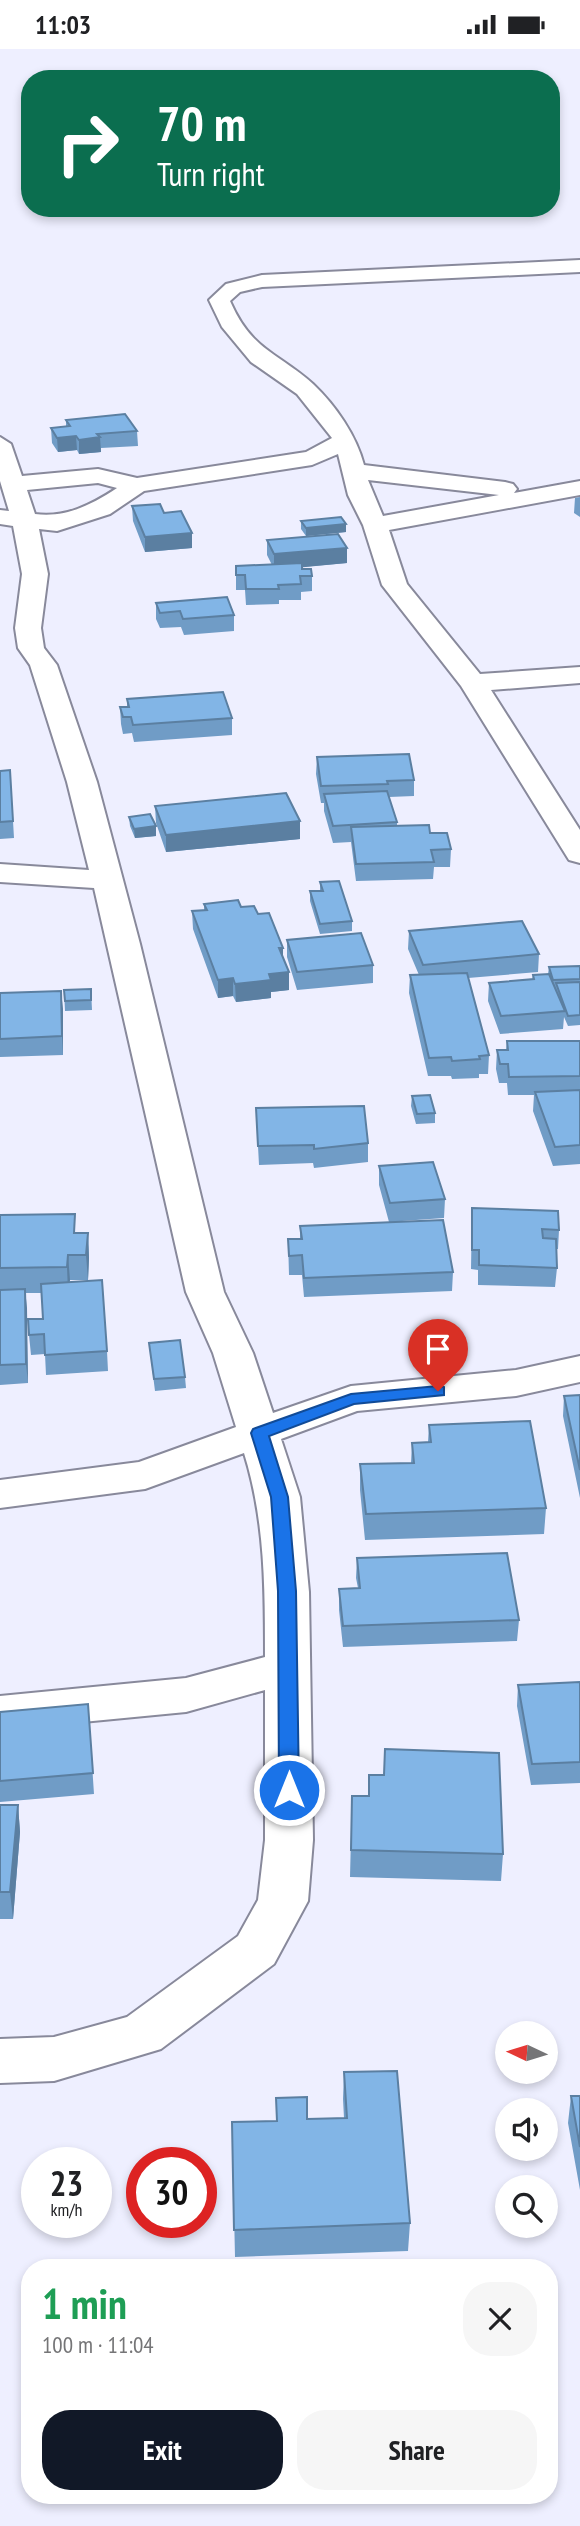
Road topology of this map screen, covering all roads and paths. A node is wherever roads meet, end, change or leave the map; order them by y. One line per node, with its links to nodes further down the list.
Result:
1 (580, 266): 2 (street)
2 (346, 440): 4 (street); 6 (street)
3 (0, 444): 5 (street)
4 (354, 471): 8 (street); 10 (street)
5 (13, 484): 6 (street); 9 (street)
6 (136, 485): 9 (street)
7 (580, 488): 8 (street)
8 (545, 493): 10 (street)
9 (12, 519): 15 (street)
10 (375, 525): 12 (street)
11 (580, 675): 12 (street)
12 (473, 683): 13 (street)
13 (580, 854)
14 (0, 873): 15 (street)
15 (107, 880): 17 (street)
16 (580, 1369): 17 (street)
17 (259, 1433): 18 (street); 19 (street)
18 (0, 1494)
19 (288, 1667): 20 (street); 21 (street)
20 (0, 1713)
21 (0, 2061)

